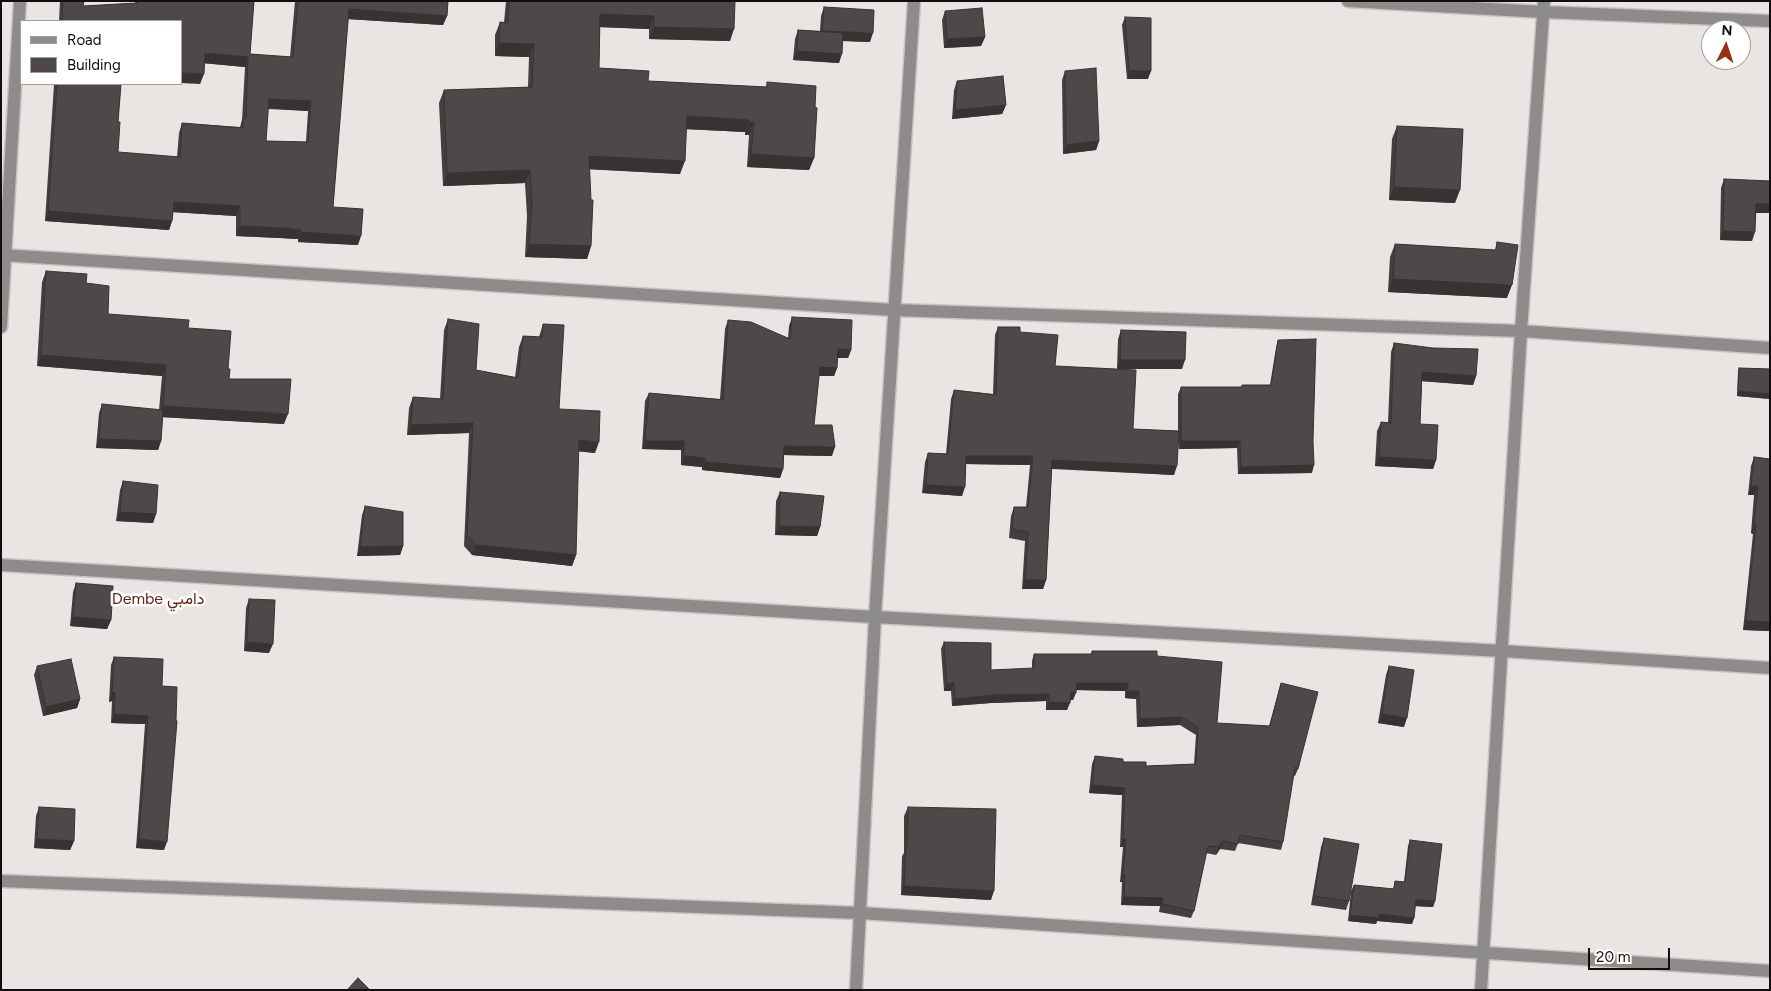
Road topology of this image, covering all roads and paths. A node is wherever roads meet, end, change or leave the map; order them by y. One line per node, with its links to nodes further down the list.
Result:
1 (20, 1): 6 (street)
2 (914, 1): 7 (street)
3 (1348, 1): 4 (street)
4 (1543, 7): 5 (street); 9 (street)
5 (1770, 21)
6 (4, 255): 7 (street); 8 (street)
7 (894, 310): 9 (street); 12 (street)
8 (1, 327)
9 (1521, 331): 10 (street); 13 (street)
10 (1770, 348)
11 (1, 565): 12 (street)
12 (875, 617): 13 (street); 16 (street)
13 (1502, 651): 14 (street); 17 (street)
14 (1770, 668)
15 (1, 881): 16 (street)
16 (860, 912): 17 (street); 19 (street)
17 (1483, 953): 18 (street); 20 (street)
18 (1770, 971)
19 (856, 990)
20 (1482, 990)

